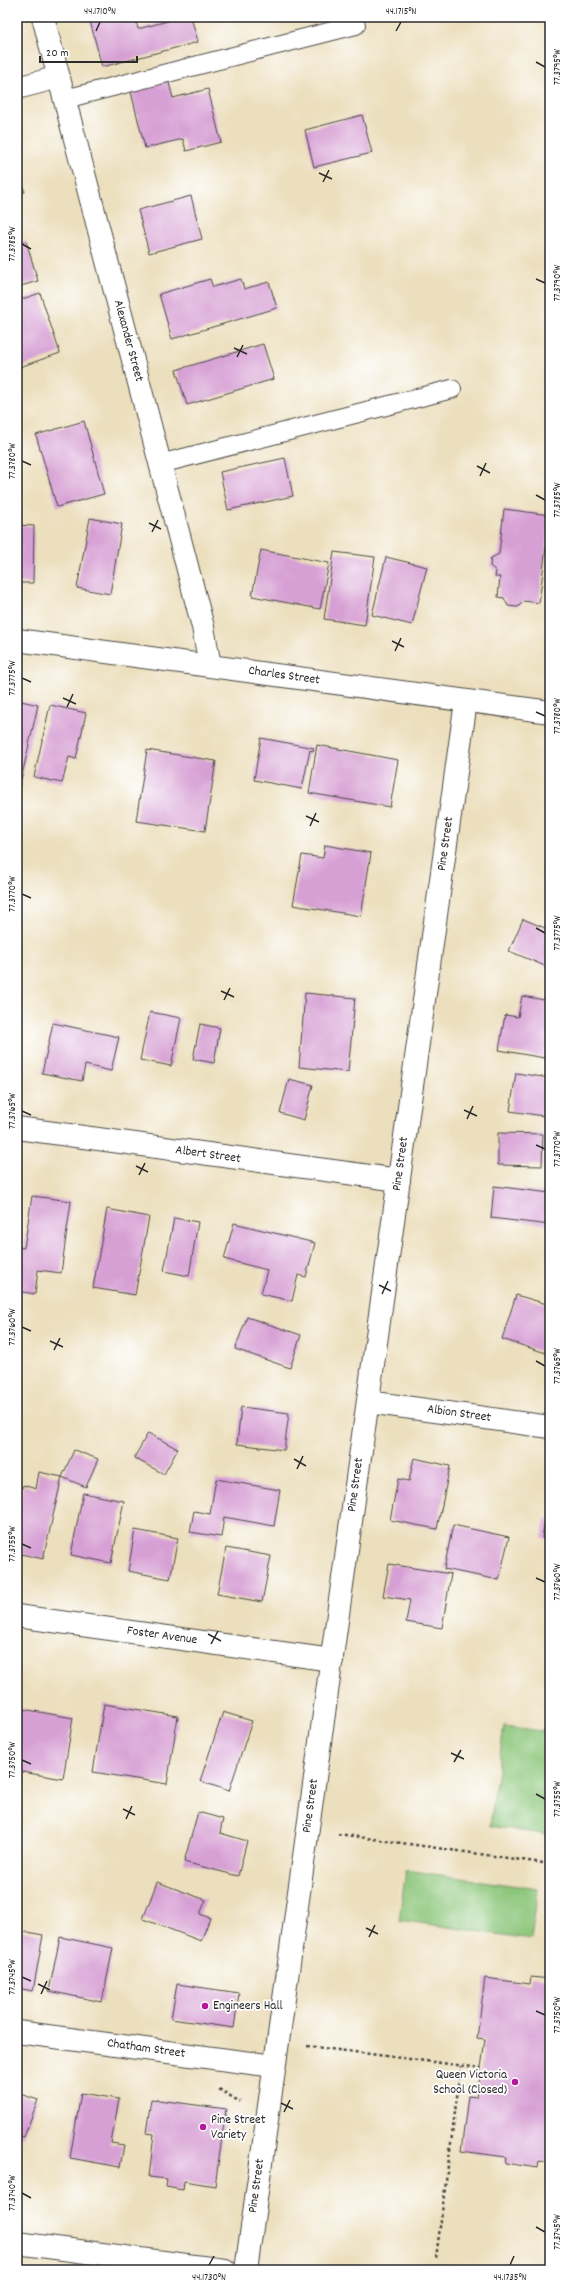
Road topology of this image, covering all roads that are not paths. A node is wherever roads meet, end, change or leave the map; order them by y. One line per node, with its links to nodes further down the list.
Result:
1 (43, 17): 3 (street, Alexander Street)
2 (356, 25): 5 (lane)
3 (59, 77): 4 (street); 5 (street, Alexander Street)
4 (17, 88)
5 (65, 99): 7 (street, Alexander Street)
6 (452, 389): 7 (lane)
7 (160, 464): 9 (street, Alexander Street)
8 (17, 640): 9 (street, Charles Street)
9 (210, 666): 10 (street, Charles Street)
10 (466, 701): 11 (street, Charles Street); 13 (street, Pine Street)
11 (550, 712)
12 (17, 1128): 13 (street, Albert Street)
13 (399, 1180): 14 (street, Pine Street)
14 (368, 1402): 15 (street, Albion Street); 17 (street, Pine Street)
15 (550, 1427)
16 (17, 1616): 17 (street, Foster Avenue)
17 (332, 1660): 19 (street, Pine Street)
18 (17, 2032): 19 (street, Chatham Street)
19 (274, 2066): 22 (street, Pine Street)
20 (17, 2243): 21 (street)
21 (225, 2270)
22 (246, 2270)

